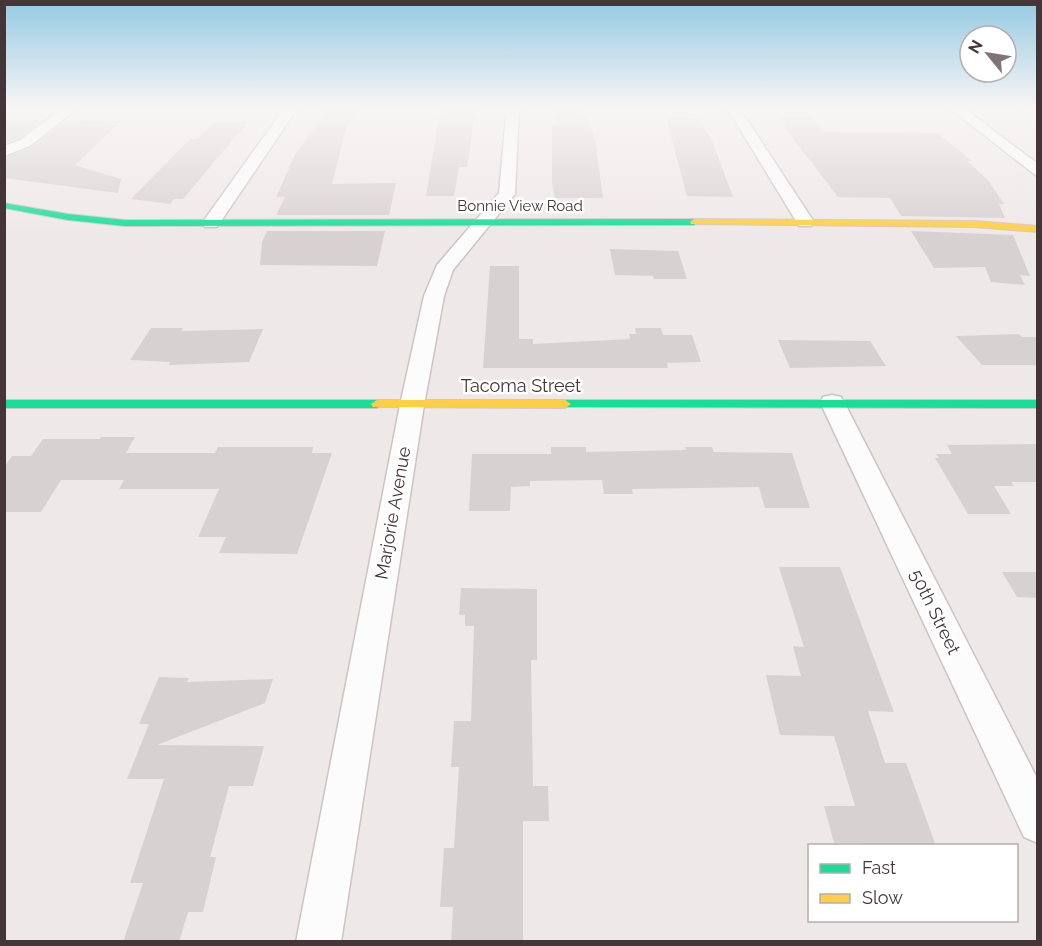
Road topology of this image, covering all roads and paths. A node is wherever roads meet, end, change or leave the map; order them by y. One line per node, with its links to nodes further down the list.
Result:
1 (262, 150): 7 (street)
2 (510, 150): 9 (street, Marjorie Avenue)
3 (760, 150): 8 (street)
4 (1010, 150): 5 (street)
5 (1038, 172)
6 (4, 205): 7 (street, Bonnie View Road)
7 (211, 222): 9 (street, Bonnie View Road)
8 (805, 222): 9 (street, Bonnie View Road); 10 (street, Bonnie View Road)
9 (482, 223): 14 (street, Marjorie Avenue)
10 (1038, 229)
11 (832, 402): 13 (street, Tacoma Street); 14 (street, Tacoma Street); 15 (street, 50th Street)
12 (4, 404): 14 (street, Tacoma Street)
13 (1038, 404)
14 (412, 405): 16 (street, Marjorie Avenue)
15 (1038, 823)
16 (318, 942)

